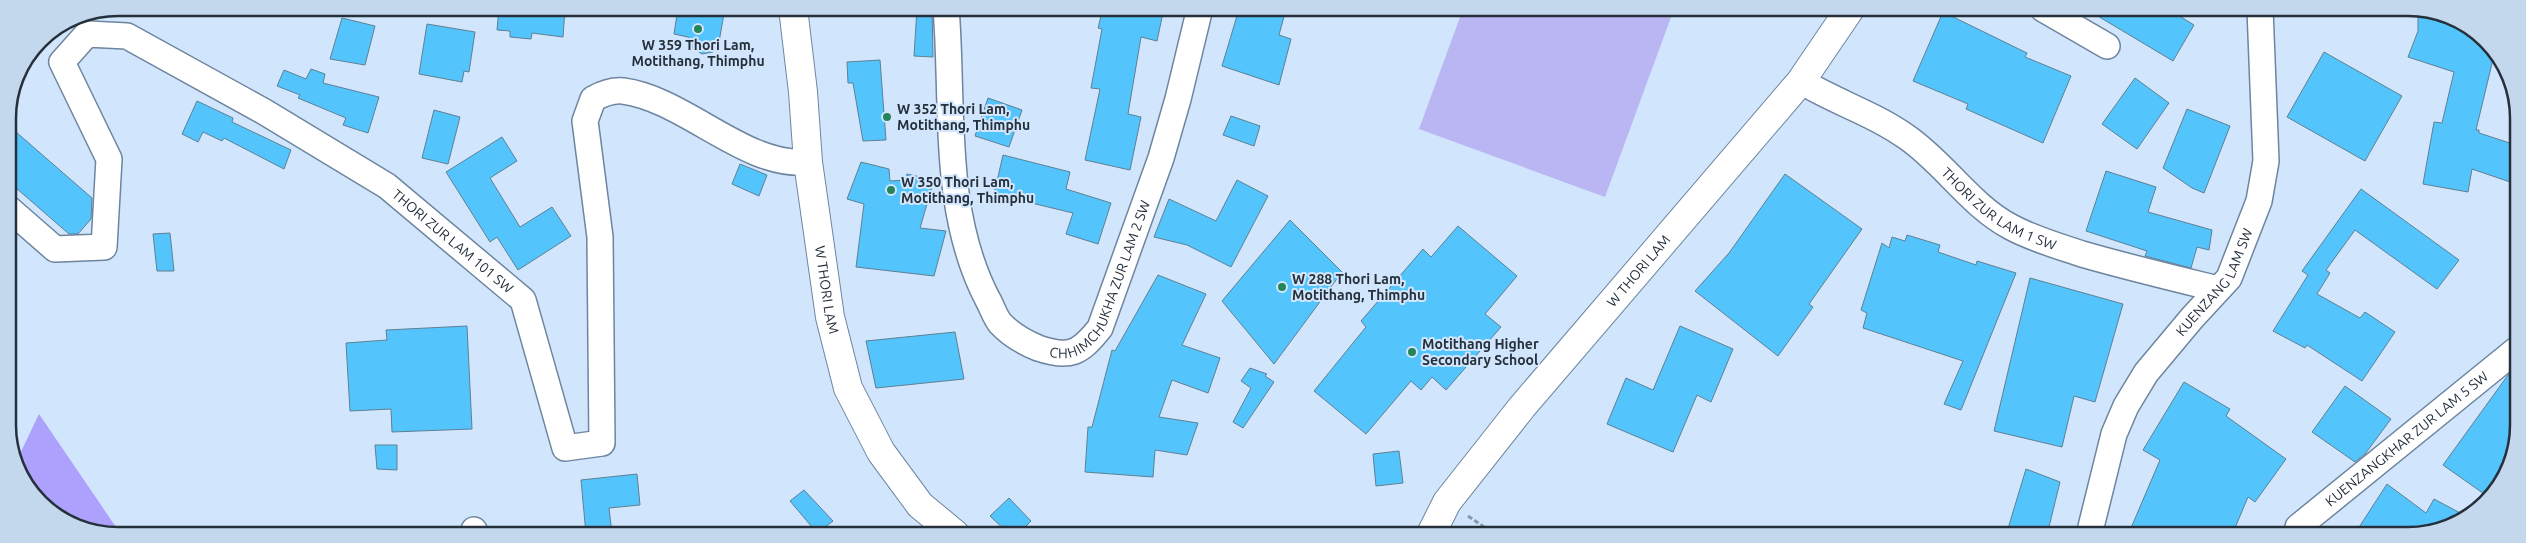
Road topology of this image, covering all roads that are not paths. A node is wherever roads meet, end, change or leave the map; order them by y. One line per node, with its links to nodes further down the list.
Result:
1 (794, 16): 9 (main road, W THORI LAM)
2 (946, 16): 3 (street, CHHIMCHUKHA ZUR LAM 2 SW)
3 (1198, 16)
4 (1845, 16): 8 (main road, W THORI LAM)
5 (2055, 16): 7 (street)
6 (2260, 16): 11 (street, KUENZANG LAM SW)
7 (2107, 46)
8 (1801, 81): 11 (street, THORI ZUR LAM 1 SW); 14 (main road, W THORI LAM)
9 (808, 162): 10 (street, THORI ZUR LAM 101 SW); 13 (main road, W THORI LAM)
10 (16, 215)
11 (2218, 289): 15 (street, KUENZANG LAM SW)
12 (2510, 355): 16 (street, KUENZANGKHAR ZUR LAM 5 SW)
13 (947, 527)
14 (1434, 527)
15 (2091, 527)
16 (2298, 527)

